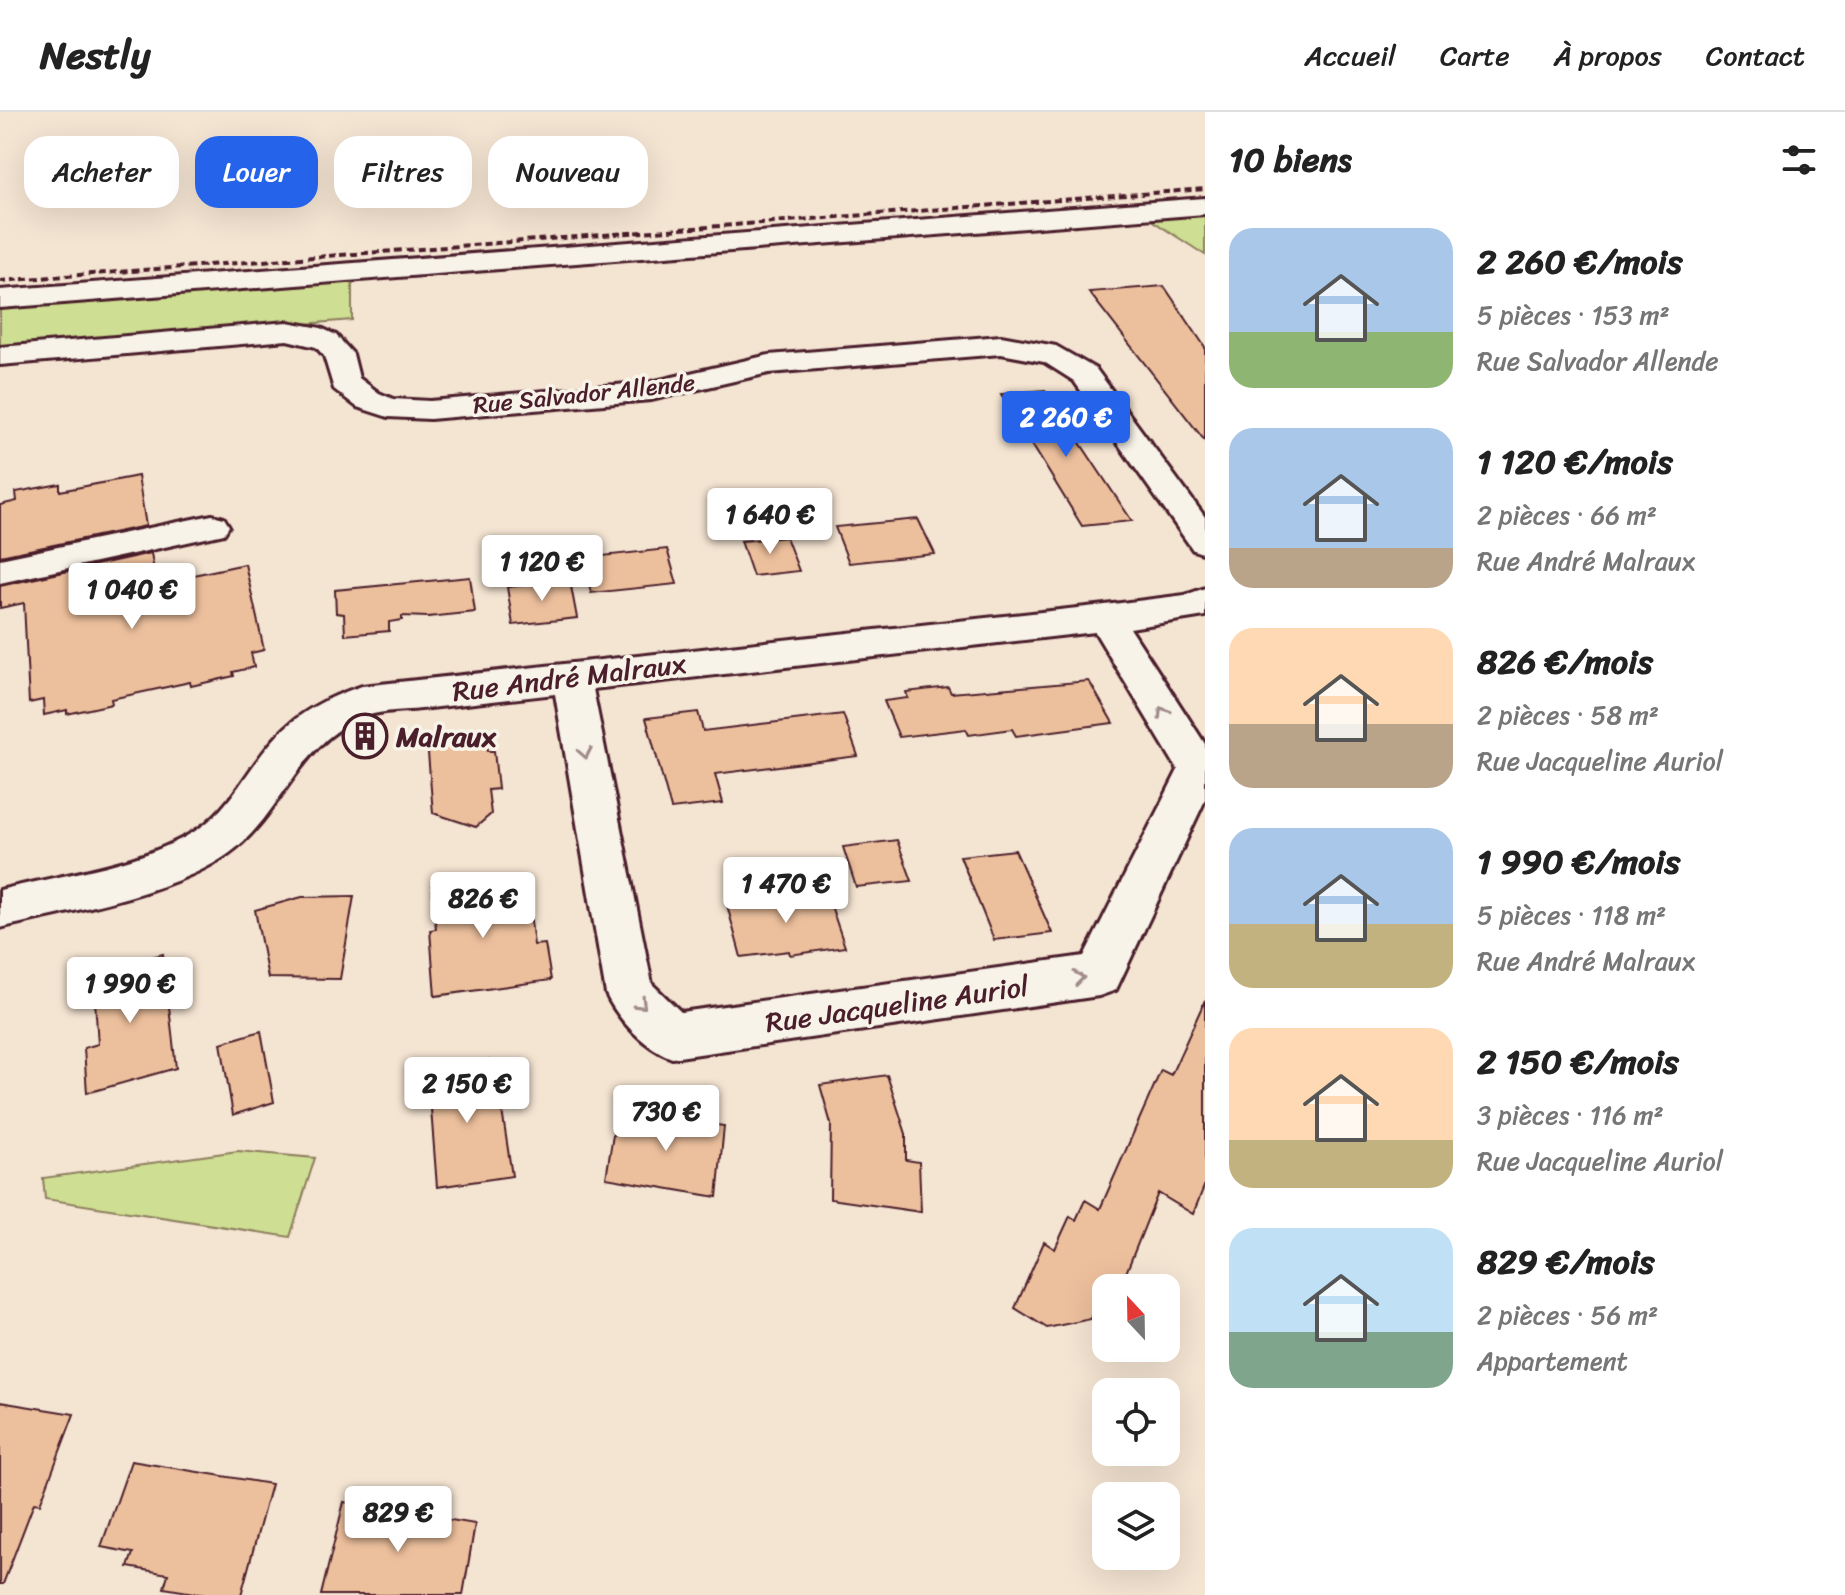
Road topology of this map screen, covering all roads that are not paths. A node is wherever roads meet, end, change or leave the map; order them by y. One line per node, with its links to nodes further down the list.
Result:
1 (1205, 206): 2 (street)
2 (0, 299)
3 (0, 356): 5 (street, Rue Salvador Allende)
4 (212, 526): 6 (street)
5 (1205, 542)
6 (0, 571)
7 (1205, 601): 8 (street, Rue André Malraux)
8 (1105, 618): 9 (street, Rue André Malraux); 9 (street, Rue Jacqueline Auriol, one-way to 8)
9 (571, 676): 10 (street, Rue André Malraux)
10 (0, 909)

